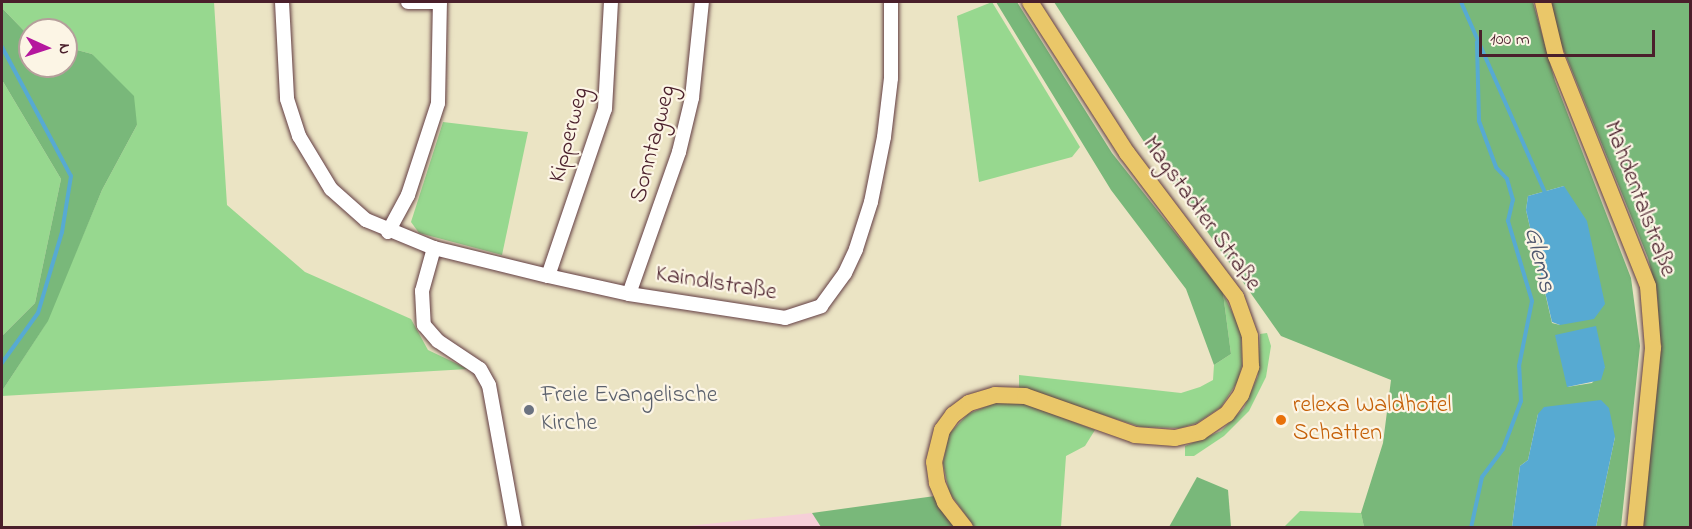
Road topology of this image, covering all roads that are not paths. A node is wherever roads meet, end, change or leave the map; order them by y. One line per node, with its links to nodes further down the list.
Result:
1 (282, 2): 8 (street, Kaindlstraße)
2 (408, 2): 8 (street)
3 (611, 2): 10 (street, Kipperweg)
4 (702, 2): 11 (street, Sonntagweg)
5 (891, 2): 11 (street, Kaindlstraße)
6 (1030, 2): 13 (main road, Magstadter Straße)
7 (1543, 2): 14 (main road, Mahdentalstraße)
8 (388, 232): 9 (street, Kaindlstraße)
9 (434, 248): 10 (street, Kaindlstraße); 12 (street)
10 (548, 276): 11 (street, Kaindlstraße)
11 (629, 294)
12 (515, 528)
13 (965, 528)
14 (1635, 528)

